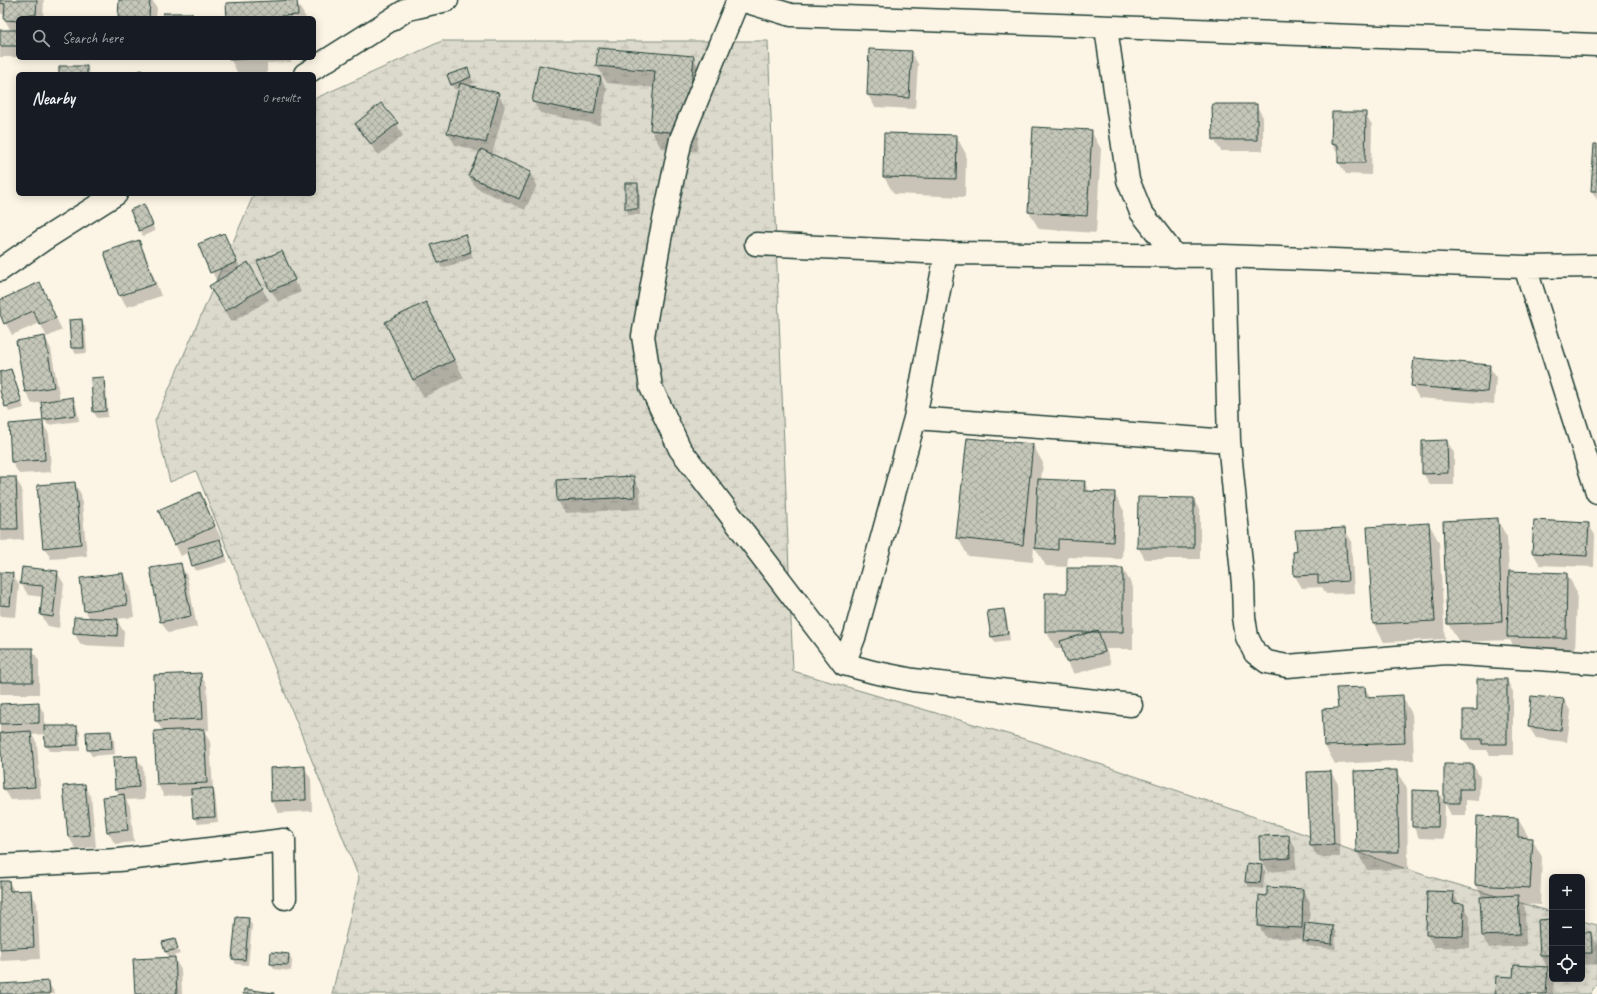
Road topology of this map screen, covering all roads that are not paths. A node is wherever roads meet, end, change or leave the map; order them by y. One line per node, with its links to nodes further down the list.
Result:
1 (447, 0): 3 (street)
2 (739, 0): 4 (street); 21 (street)
3 (407, 4): 8 (street)
4 (791, 16): 5 (street); 6 (street)
5 (1106, 28): 6 (street); 12 (street)
6 (1301, 35): 7 (street)
7 (1597, 45)
8 (308, 72)
9 (113, 196): 16 (street)
10 (756, 244): 11 (street)
11 (946, 253): 12 (street); 17 (street)
12 (1175, 256): 13 (street)
13 (1224, 256): 15 (street); 18 (street)
14 (1597, 266): 15 (street)
15 (1525, 267): 19 (street)
16 (0, 270)
17 (915, 418): 18 (street); 21 (street)
18 (1229, 441): 20 (street)
19 (1597, 492)
20 (1597, 663)
21 (844, 664): 22 (street)
22 (1131, 706)
23 (0, 866): 24 (street)
24 (285, 898)

